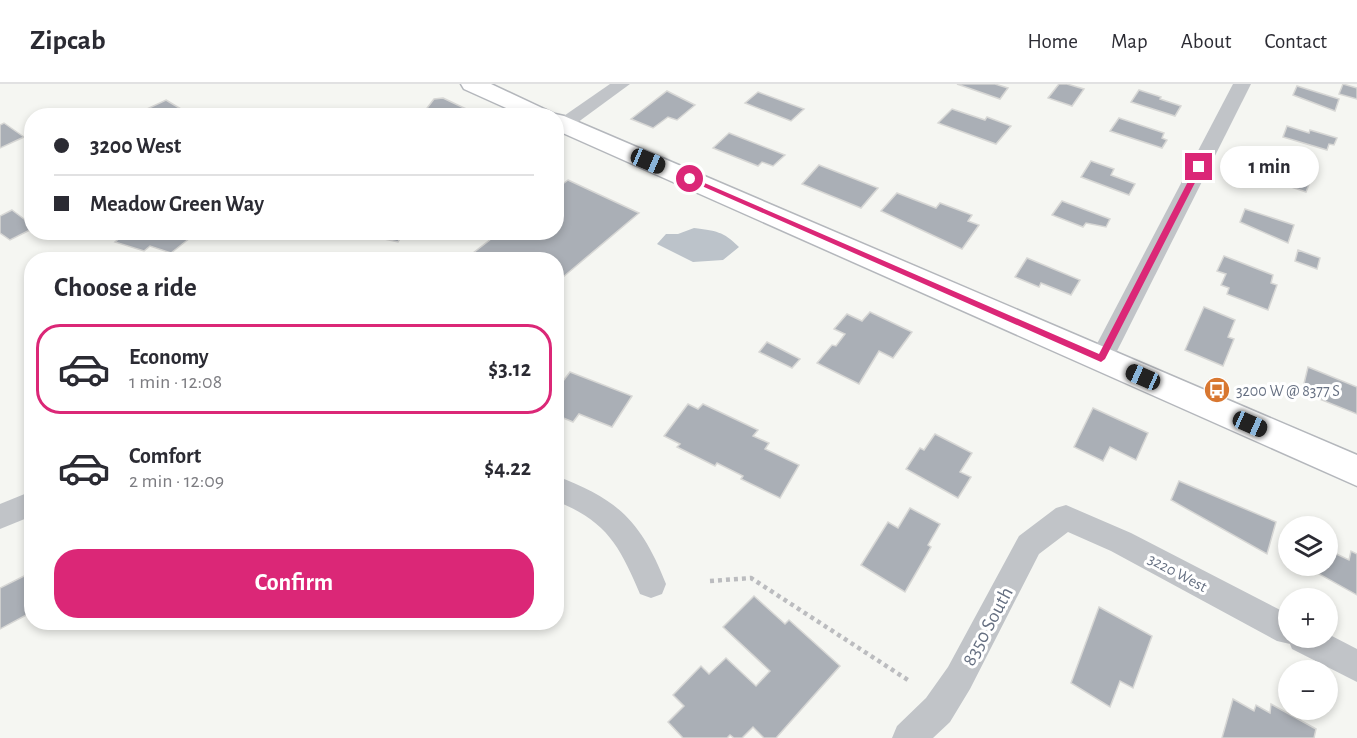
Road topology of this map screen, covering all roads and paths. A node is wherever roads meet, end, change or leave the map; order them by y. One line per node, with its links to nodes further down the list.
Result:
1 (472, 84): 4 (street)
2 (621, 84): 5 (street)
3 (1242, 84): 7 (street)
4 (527, 108)
5 (564, 115)
6 (564, 124): 7 (street)
7 (1101, 359): 8 (street)
8 (1357, 471)
9 (564, 492): 14 (street)
10 (24, 506): 11 (street)
11 (0, 517)
12 (1066, 517): 15 (street, 3220 West); 19 (street, 8350 South)
13 (710, 581): 18 (path)
14 (651, 584)
15 (1278, 625)
16 (1322, 648): 17 (street)
17 (1357, 666)
18 (910, 682)
19 (909, 738)

